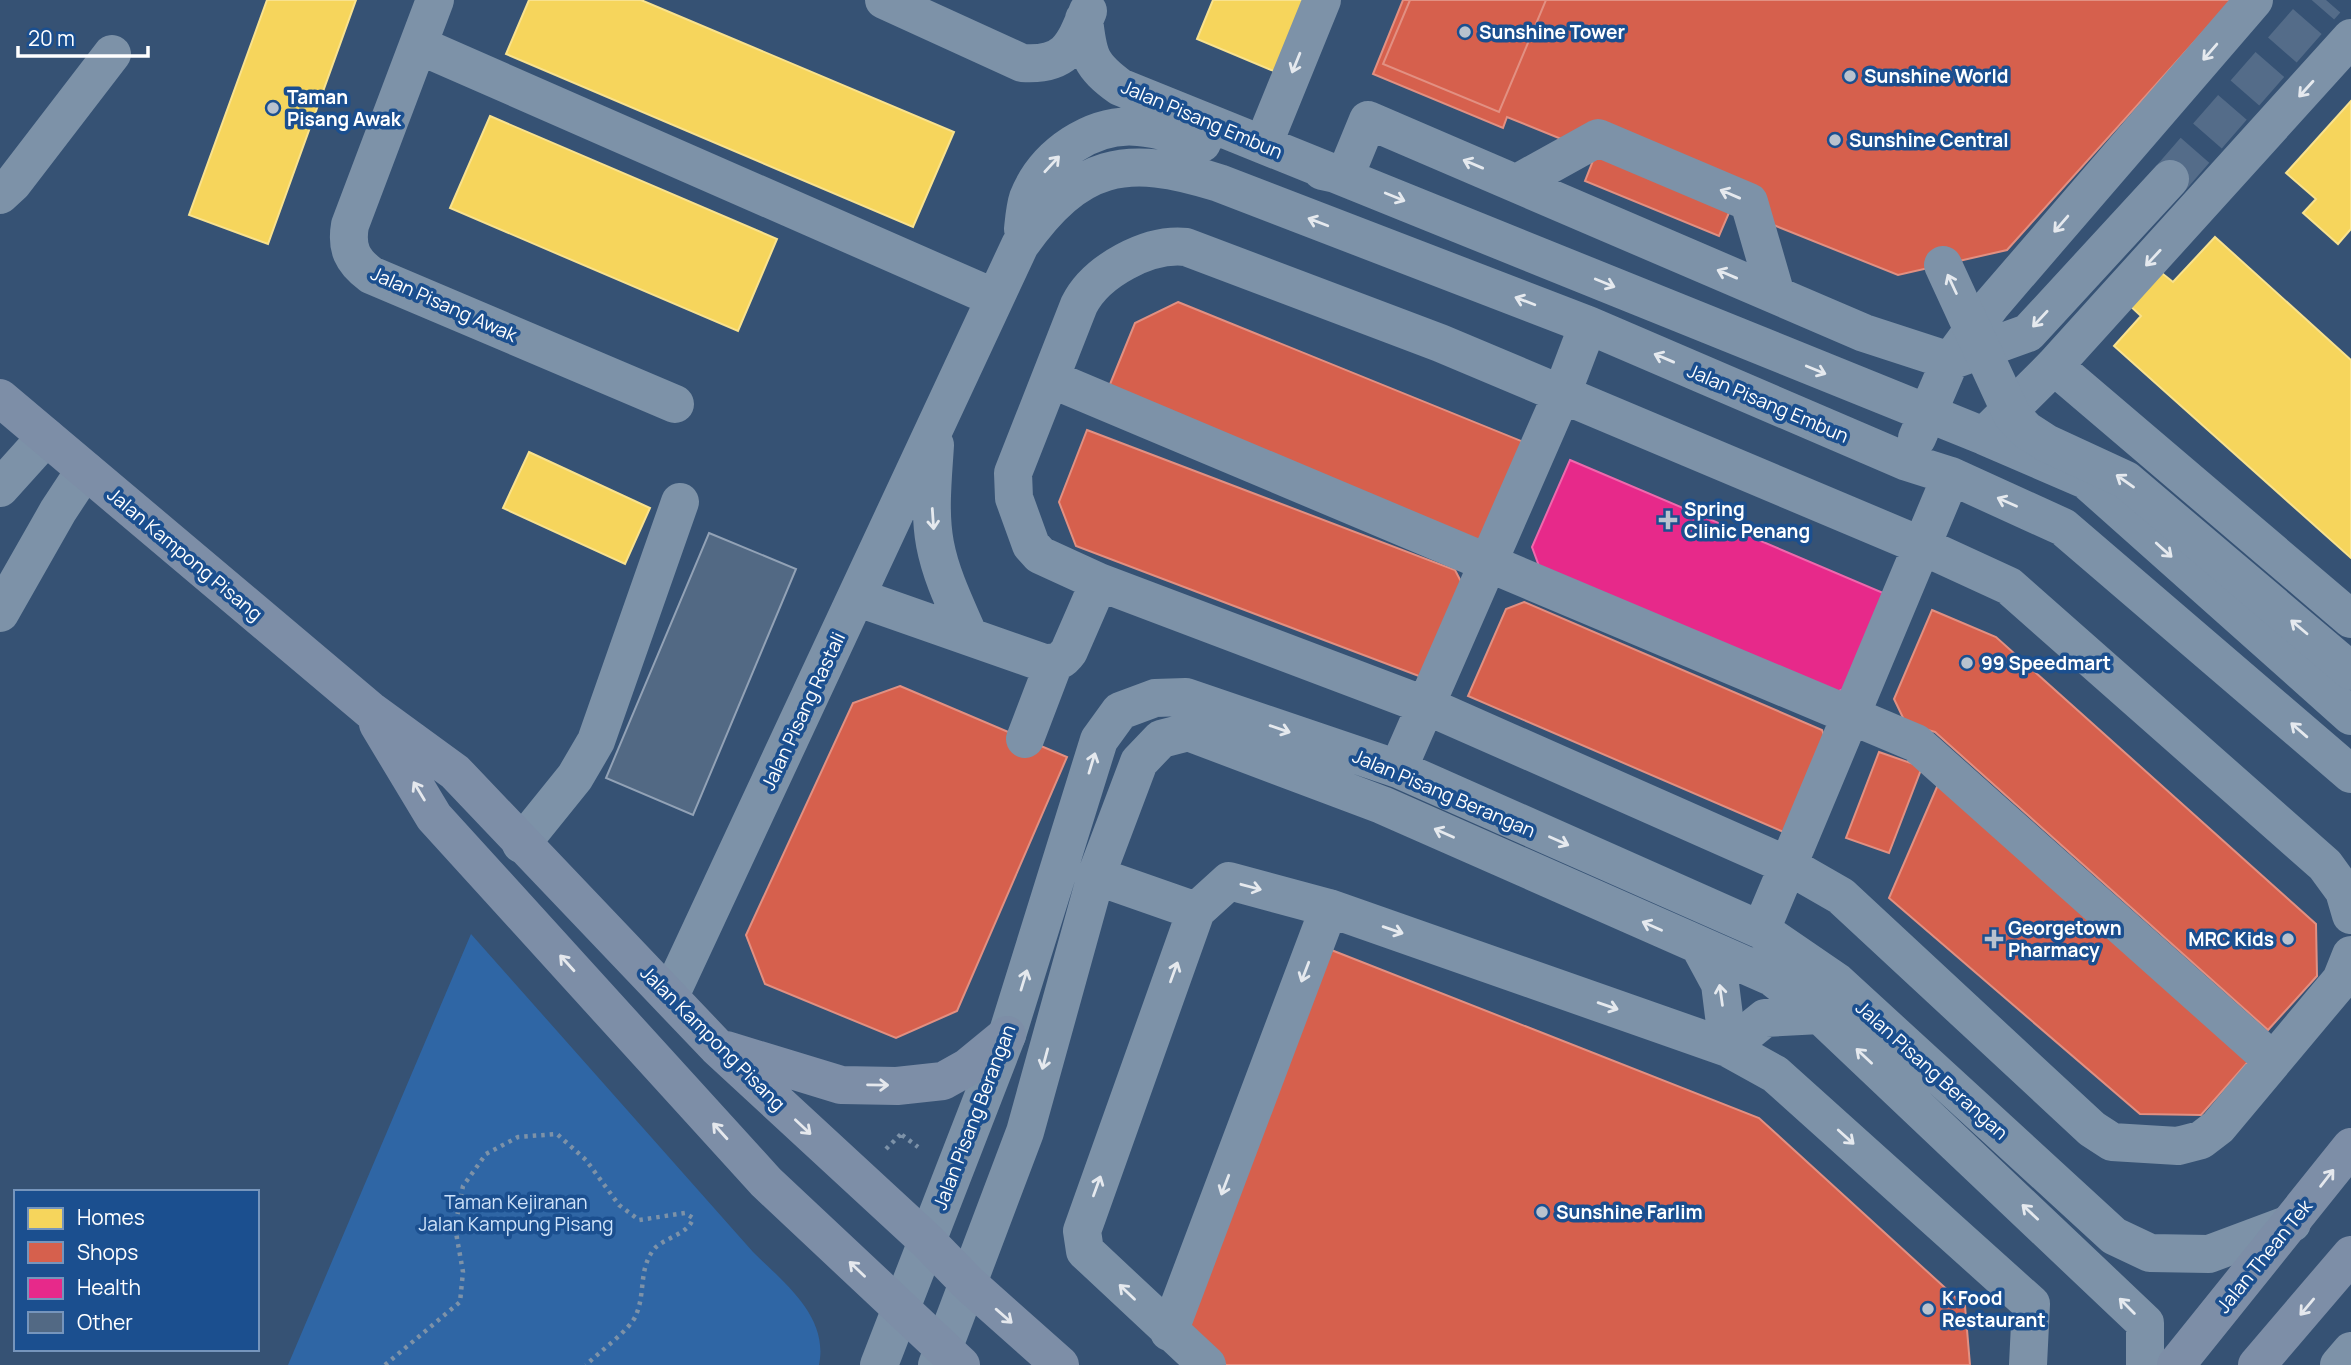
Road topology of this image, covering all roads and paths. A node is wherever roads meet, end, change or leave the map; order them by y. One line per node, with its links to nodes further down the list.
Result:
1 (435, 0): 7 (street, Jalan Pisang Awak)
2 (884, 0): 5 (street, Jalan Pisang Embun)
3 (1321, 0): 10 (street, one-way to 10)
4 (2254, 0): 21 (street, one-way to 21)
5 (1088, 10): 10 (street, Jalan Pisang Embun)
6 (2351, 38): 22 (street, one-way to 22)
7 (418, 45): 19 (street); 26 (street, Jalan Pisang Awak)
8 (112, 54): 15 (street)
9 (1083, 137): 12 (street, Jalan Pisang Embun); 16 (street, Jalan Pisang Rastali, one-way to 9)
10 (1263, 145): 12 (street, Jalan Pisang Embun)
11 (1112, 169): 16 (street, Jalan Pisang Rastali); 20 (street, Jalan Pisang Embun, one-way to 11)
12 (1345, 176): 14 (street, one-way to 12); 27 (street, Jalan Pisang Embun, one-way to 27)
13 (2170, 179): 21 (street, one-way to 21)
14 (1517, 183): 18 (street, one-way to 14); 18 (street, one-way to 14)
15 (0, 195)
16 (1020, 245): 19 (street, Jalan Pisang Rastali)
17 (1943, 265): 44 (street, one-way to 17, bridge)
18 (1776, 295): 21 (street)
19 (995, 298): 28 (street, Jalan Pisang Rastali)
20 (1588, 326): 24 (street); 31 (street, Jalan Pisang Embun, one-way to 20)
21 (1950, 361): 27 (street)
22 (2054, 366): 29 (street); 41 (street)
23 (1051, 379): 24 (street); 37 (street); 38 (street)
24 (1561, 396): 36 (street); 37 (street)
25 (0, 398): 30 (main road, Jalan Kampong Pisang)
26 (675, 404)
27 (1927, 415): 29 (street, Jalan Pisang Embun); 31 (street)
28 (936, 426): 39 (street, Jalan Pisang Rastali); 42 (street, Jalan Pisang Rastali, one-way to 42)
29 (1984, 436): 48 (street, Jalan Pisang Embun, one-way to 48)
30 (46, 437): 32 (main road, Jalan Kampong Pisang); 34 (street)
31 (1907, 463): 33 (street, Jalan Pisang Embun)
32 (85, 470): 40 (street); 46 (main road, Jalan Kampong Pisang)
33 (1951, 476): 36 (street); 51 (street, Jalan Pisang Embun, one-way to 33)
34 (0, 488)
35 (680, 502): 52 (street)
36 (1922, 546): 47 (street); 57 (street)
37 (1488, 564): 45 (street); 47 (street)
38 (1099, 582): 43 (street); 45 (street)
39 (856, 597): 42 (street); 61 (street, Jalan Pisang Rastali)
40 (0, 612)
41 (2351, 618)
42 (969, 636): 43 (street)
43 (1054, 663): 49 (street)
44 (2351, 671)
45 (1427, 706): 50 (street); 53 (street)
46 (370, 710): 52 (main road, Jalan Kampong Pisang); 74 (main road, Jalan Kampong Pisang, one-way to 46)
47 (1851, 715): 53 (street); 66 (street)
48 (2351, 716)
49 (1026, 739)
50 (1398, 769): 58 (street, Jalan Pisang Berangan, one-way to 58); 63 (street, Jalan Pisang Berangan, one-way to 50)
51 (2351, 774)
52 (521, 844): 61 (main road, Jalan Kampong Pisang)
53 (1787, 865): 58 (street); 66 (street)
54 (1096, 876): 56 (street); 59 (street, Jalan Pisang Berangan, one-way to 54); 73 (street, Jalan Pisang Berangan, one-way to 73)
55 (1329, 908): 56 (street, one-way to 55); 65 (street, one-way to 65); 75 (street, one-way to 75)
56 (1196, 911): 75 (street, one-way to 56)
57 (2351, 915)
58 (1761, 930): 70 (street, Jalan Pisang Berangan)
59 (1700, 947): 62 (street, Jalan Pisang Berangan); 65 (street, one-way to 59)
60 (2351, 954): 66 (street)
61 (670, 996): 64 (main road, Jalan Kampong Pisang)
62 (1820, 1015): 65 (street); 84 (street, Jalan Pisang Berangan, one-way to 62)
63 (1007, 1035): 64 (main road, one-way to 63); 71 (street, Jalan Pisang Berangan)
64 (717, 1047): 71 (main road, Jalan Kampong Pisang, one-way to 71)
65 (1728, 1048): 83 (street, one-way to 83)
66 (2273, 1061)
67 (901, 1129): 69 (path)
68 (2351, 1147): 70 (main road, Jalan Thean Tek, one-way to 68)
69 (883, 1152)
70 (2292, 1223): 85 (main road, Jalan Thean Tek)
71 (926, 1240): 73 (main road, Jalan Kampong Pisang); 74 (street, Jalan Pisang Berangan)
72 (2351, 1255): 86 (main road, one-way to 86)
73 (969, 1284): 77 (street, Jalan Pisang Berangan); 81 (main road, Jalan Kampong Pisang, one-way to 81)
74 (900, 1310): 77 (main road, Jalan Kampong Pisang); 80 (street, Jalan Pisang Berangan)
75 (1169, 1332): 82 (street)
76 (2351, 1351): 87 (street)
77 (947, 1359)
78 (385, 1365): 79 (path)
79 (586, 1365)
80 (879, 1365)
81 (1060, 1365)
82 (1207, 1365)
83 (2028, 1365)
84 (2145, 1365)
85 (2176, 1365)
86 (2257, 1365)
87 (2339, 1365)

